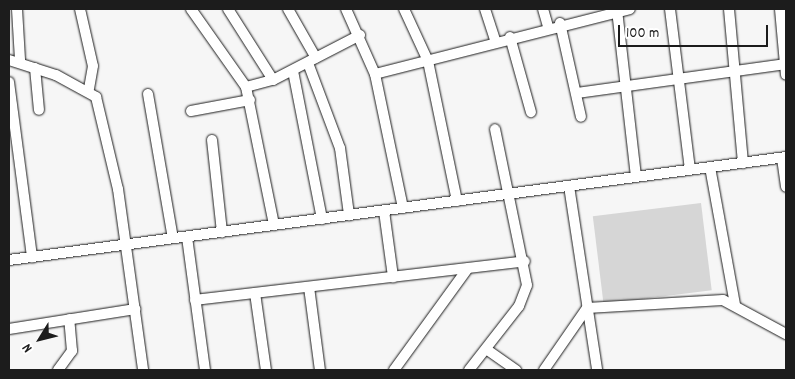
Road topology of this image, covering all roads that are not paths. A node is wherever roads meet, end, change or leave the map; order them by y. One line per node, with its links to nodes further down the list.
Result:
1 (17, 9): 23 (street)
2 (80, 9): 37 (street)
3 (192, 9): 36 (street)
4 (228, 9): 33 (street)
5 (288, 9): 24 (street)
6 (346, 9): 18 (street)
7 (404, 9): 25 (street)
8 (485, 9): 21 (street)
9 (543, 9): 17 (street)
10 (630, 9): 14 (street)
11 (670, 9): 32 (street)
12 (729, 9): 28 (street)
13 (780, 9): 19 (street)
14 (617, 10): 15 (street); 35 (street)
15 (596, 11): 16 (street)
16 (560, 23): 17 (street); 38 (street)
17 (548, 26): 20 (street)
18 (360, 35): 24 (street); 30 (street)
19 (784, 35): 26 (street)
20 (510, 37): 21 (street); 43 (street)
21 (496, 42): 25 (street)
22 (9, 60): 23 (street)
23 (20, 60): 27 (street)
24 (312, 61): 29 (street); 58 (street)
25 (428, 61): 30 (street); 55 (street)
26 (785, 64): 28 (street); 31 (street)
27 (35, 68): 37 (street); 41 (street)
28 (733, 70): 32 (street); 48 (street)
29 (292, 71): 33 (street); 59 (street)
30 (375, 74): 56 (street)
31 (786, 75)
32 (681, 79): 35 (street); 50 (street)
33 (273, 80): 36 (street)
34 (9, 82): 65 (street)
35 (626, 86): 38 (street); 51 (street)
36 (246, 87): 40 (street)
37 (89, 89): 64 (street)
38 (577, 93): 44 (street)
39 (148, 94): 63 (street)
40 (250, 100): 42 (street); 60 (street)
41 (39, 110)
42 (191, 111)
43 (532, 112)
44 (580, 116)
45 (495, 129): 54 (street)
46 (212, 140): 61 (street)
47 (784, 158): 48 (street); 53 (street)
48 (743, 163): 49 (street)
49 (710, 167): 50 (street); 73 (street)
50 (690, 170): 51 (street)
51 (636, 177): 52 (street)
52 (569, 186): 54 (street); 74 (street)
53 (786, 187)
54 (508, 194): 55 (street); 67 (street)
55 (457, 201): 56 (street)
56 (403, 208): 57 (street)
57 (384, 211): 58 (street); 69 (street)
58 (349, 215): 59 (street)
59 (322, 219): 60 (street)
60 (274, 225): 61 (street)
61 (222, 232): 62 (street)
62 (187, 237): 63 (street); 72 (street)
63 (173, 238): 64 (street)
64 (127, 245): 65 (street); 75 (street)
65 (32, 257): 66 (street)
66 (9, 260)
67 (525, 261): 68 (street); 79 (street)
68 (468, 268): 69 (street); 85 (street)
69 (393, 277): 70 (street)
70 (309, 287): 71 (street); 84 (street)
71 (255, 293): 72 (street); 83 (street)
72 (195, 300): 82 (street)
73 (735, 304): 74 (street); 78 (street)
74 (587, 308): 88 (street); 89 (street)
75 (135, 309): 76 (street); 81 (street)
76 (69, 320): 77 (street); 80 (street)
77 (10, 330)
78 (786, 334)
79 (486, 349): 86 (street); 87 (street)
80 (58, 370)
81 (143, 370)
82 (205, 370)
83 (266, 370)
84 (320, 370)
85 (394, 370)
86 (469, 370)
87 (516, 370)
88 (544, 370)
89 (597, 370)

